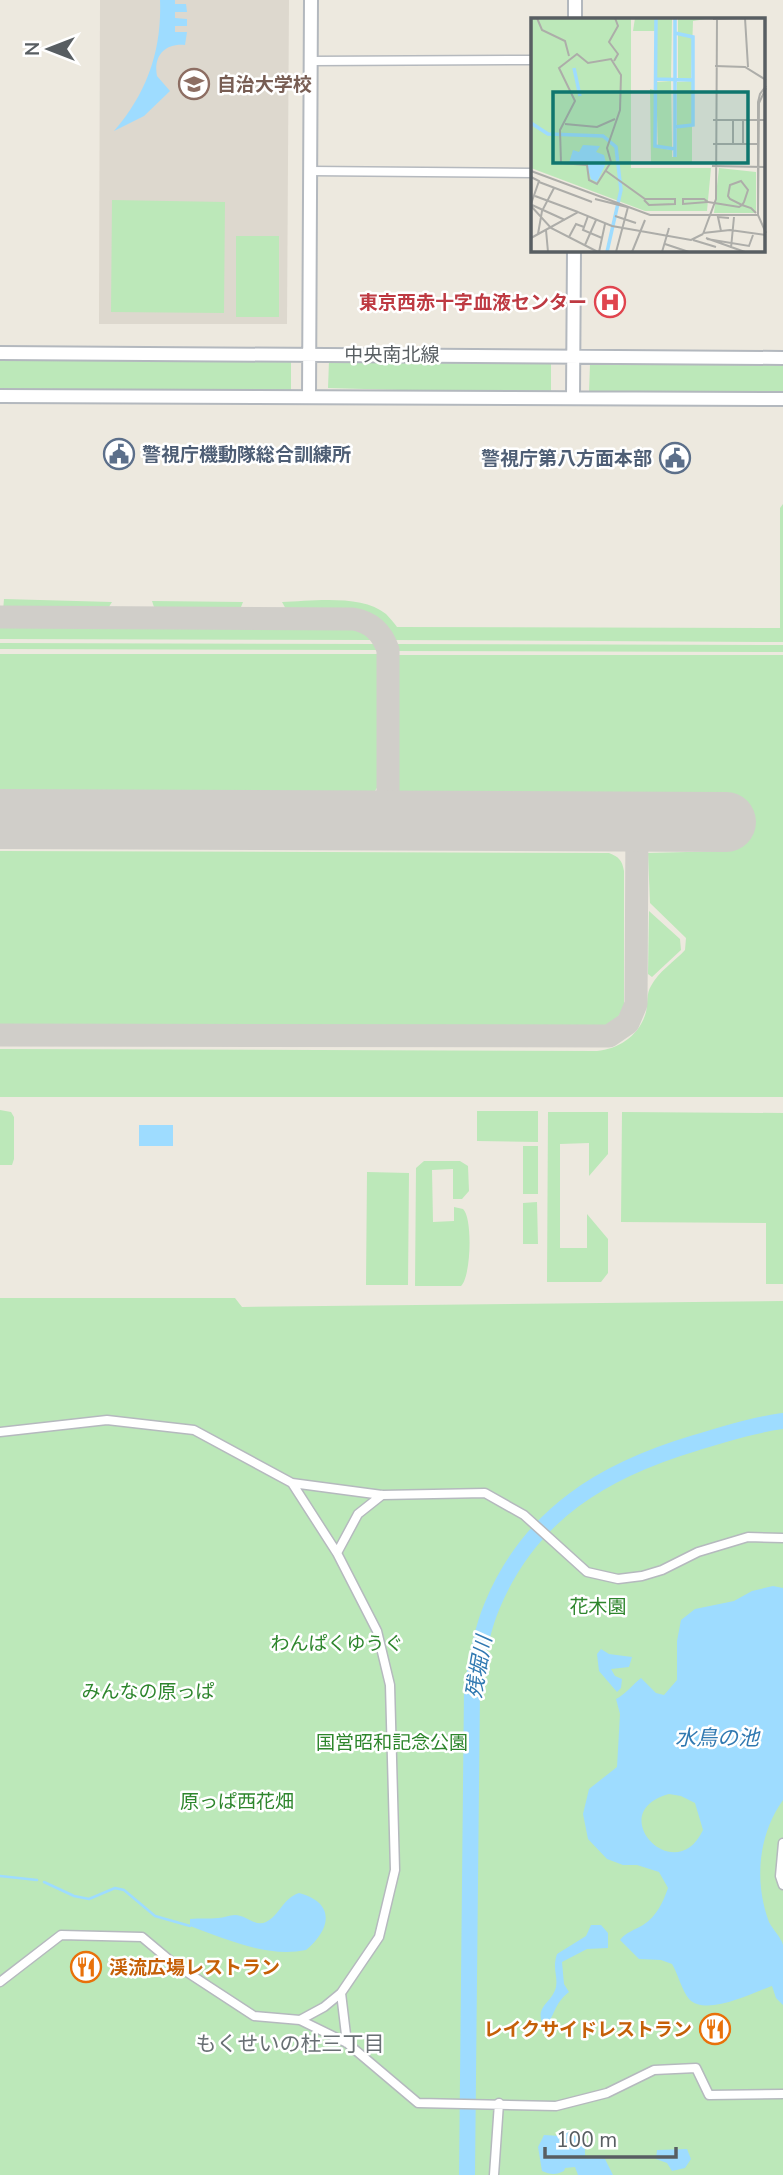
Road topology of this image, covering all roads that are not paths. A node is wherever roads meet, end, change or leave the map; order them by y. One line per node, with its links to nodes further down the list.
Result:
1 (311, 0): 5 (main road)
2 (575, 0): 3 (main road)
3 (575, 18)
4 (531, 60): 5 (street)
5 (311, 61): 6 (main road)
6 (310, 171): 7 (street); 10 (main road)
7 (531, 173)
8 (574, 252): 11 (main road)
9 (0, 352): 10 (main road, 中央南北線)
10 (309, 354): 11 (main road, 中央南北線); 14 (main road)
11 (573, 355): 12 (main road, 中央南北線); 15 (main road)
12 (783, 358)
13 (0, 396): 14 (main road)
14 (309, 397): 15 (main road)
15 (573, 398): 16 (main road)
16 (783, 399)
17 (0, 1432): 18 (street)
18 (292, 1483): 19 (street); 21 (street)
19 (382, 1495): 20 (street); 21 (street)
20 (783, 1538)
21 (337, 1553): 25 (street)
22 (783, 1843): 23 (street)
23 (783, 1885)
24 (0, 1982): 26 (street)
25 (341, 1993): 26 (street); 27 (street)
26 (300, 2020): 27 (street)
27 (347, 2043): 29 (street)
28 (783, 2094): 29 (street)
29 (499, 2103): 30 (street)
30 (494, 2175)

